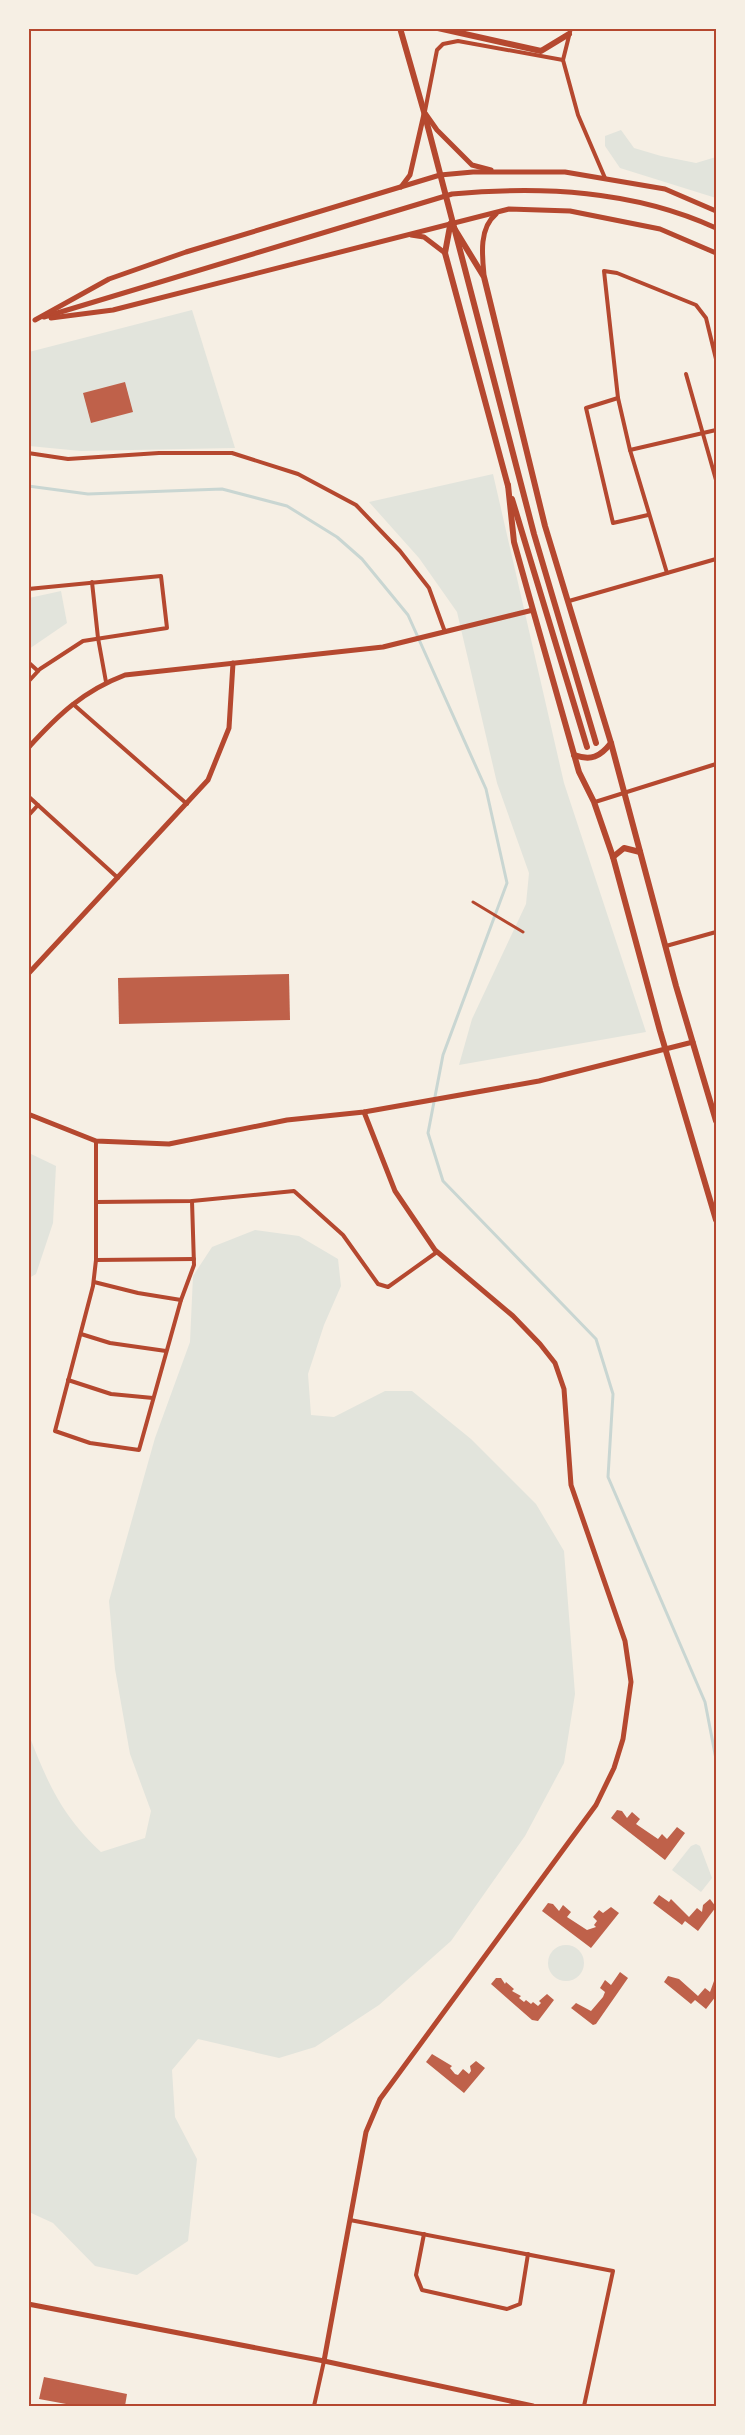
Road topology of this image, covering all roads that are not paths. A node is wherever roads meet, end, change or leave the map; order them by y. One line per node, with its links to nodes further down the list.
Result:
1 (400, 28): 5 (main road)
2 (438, 28): 3 (main road)
3 (570, 32): 4 (street)
4 (563, 60): 5 (street); 8 (street)
5 (424, 112): 6 (street); 7 (main road); 9 (street)
6 (498, 172): 7 (street); 8 (street)
7 (440, 175): 9 (street); 12 (main road)
8 (606, 179): 10 (street)
9 (401, 187): 18 (street)
10 (717, 211)
11 (499, 212): 12 (street); 15 (street); 17 (street)
12 (451, 223): 14 (street); 16 (main road); 17 (main road); 43 (main road)
13 (717, 228): 18 (street)
14 (406, 234): 16 (street); 18 (street)
15 (717, 253)
16 (445, 254): 27 (main road)
17 (484, 277): 33 (main road)
18 (32, 321)
19 (717, 359): 21 (street)
20 (686, 374): 23 (street)
21 (618, 398): 24 (street); 28 (street)
22 (717, 430): 23 (street)
23 (704, 433): 24 (street); 26 (street)
24 (630, 450): 28 (street)
25 (28, 453): 35 (street)
26 (717, 480)
27 (508, 485): 34 (main road); 45 (main road)
28 (648, 515): 30 (street)
29 (717, 559): 30 (street)
30 (667, 573): 33 (street)
31 (92, 582): 32 (street); 36 (street); 36 (street)
32 (28, 589)
33 (568, 601): 44 (main road)
34 (532, 610): 35 (street); 47 (main road)
35 (445, 632): 38 (street)
36 (98, 638): 39 (street); 41 (street)
37 (28, 662): 39 (street)
38 (233, 663): 41 (street); 52 (street)
39 (38, 671): 40 (street)
40 (28, 682)
41 (106, 682): 42 (street)
42 (72, 703): 46 (street); 52 (street)
43 (596, 743)
44 (610, 743): 47 (main road); 49 (main road)
45 (586, 747)
46 (28, 748)
47 (574, 755): 51 (main road)
48 (717, 764): 49 (street)
49 (624, 793): 51 (street); 55 (main road)
50 (28, 796): 53 (street)
51 (594, 802): 56 (main road)
52 (188, 804): 57 (street)
53 (38, 805): 54 (street); 57 (street)
54 (28, 816)
55 (640, 852): 56 (main road); 61 (main road)
56 (613, 858): 64 (main road)
57 (118, 878): 62 (street)
58 (473, 902): 59 (street)
59 (523, 932)
60 (717, 932): 61 (street)
61 (666, 946): 63 (main road)
62 (28, 974)
63 (693, 1042): 64 (street); 67 (main road)
64 (665, 1049): 65 (street); 71 (main road)
65 (364, 1112): 68 (street); 72 (street)
66 (28, 1114): 68 (street)
67 (717, 1121)
68 (96, 1141): 70 (street)
69 (192, 1201): 70 (street); 72 (street); 73 (street)
70 (96, 1202): 74 (street)
71 (717, 1220)
72 (437, 1252): 81 (street)
73 (194, 1259): 74 (street); 76 (street)
74 (96, 1260): 75 (street)
75 (94, 1282): 76 (street); 77 (street)
76 (181, 1300): 78 (street)
77 (81, 1334): 78 (street); 79 (street)
78 (166, 1351): 80 (street)
79 (69, 1380): 80 (street); 80 (street)
80 (153, 1398)
81 (350, 2220): 82 (street); 85 (street)
82 (423, 2234): 83 (street); 83 (street)
83 (528, 2254): 88 (street)
84 (28, 2304): 85 (street)
85 (324, 2361): 86 (street); 87 (street)
86 (314, 2406)
87 (533, 2406)
88 (584, 2406)

